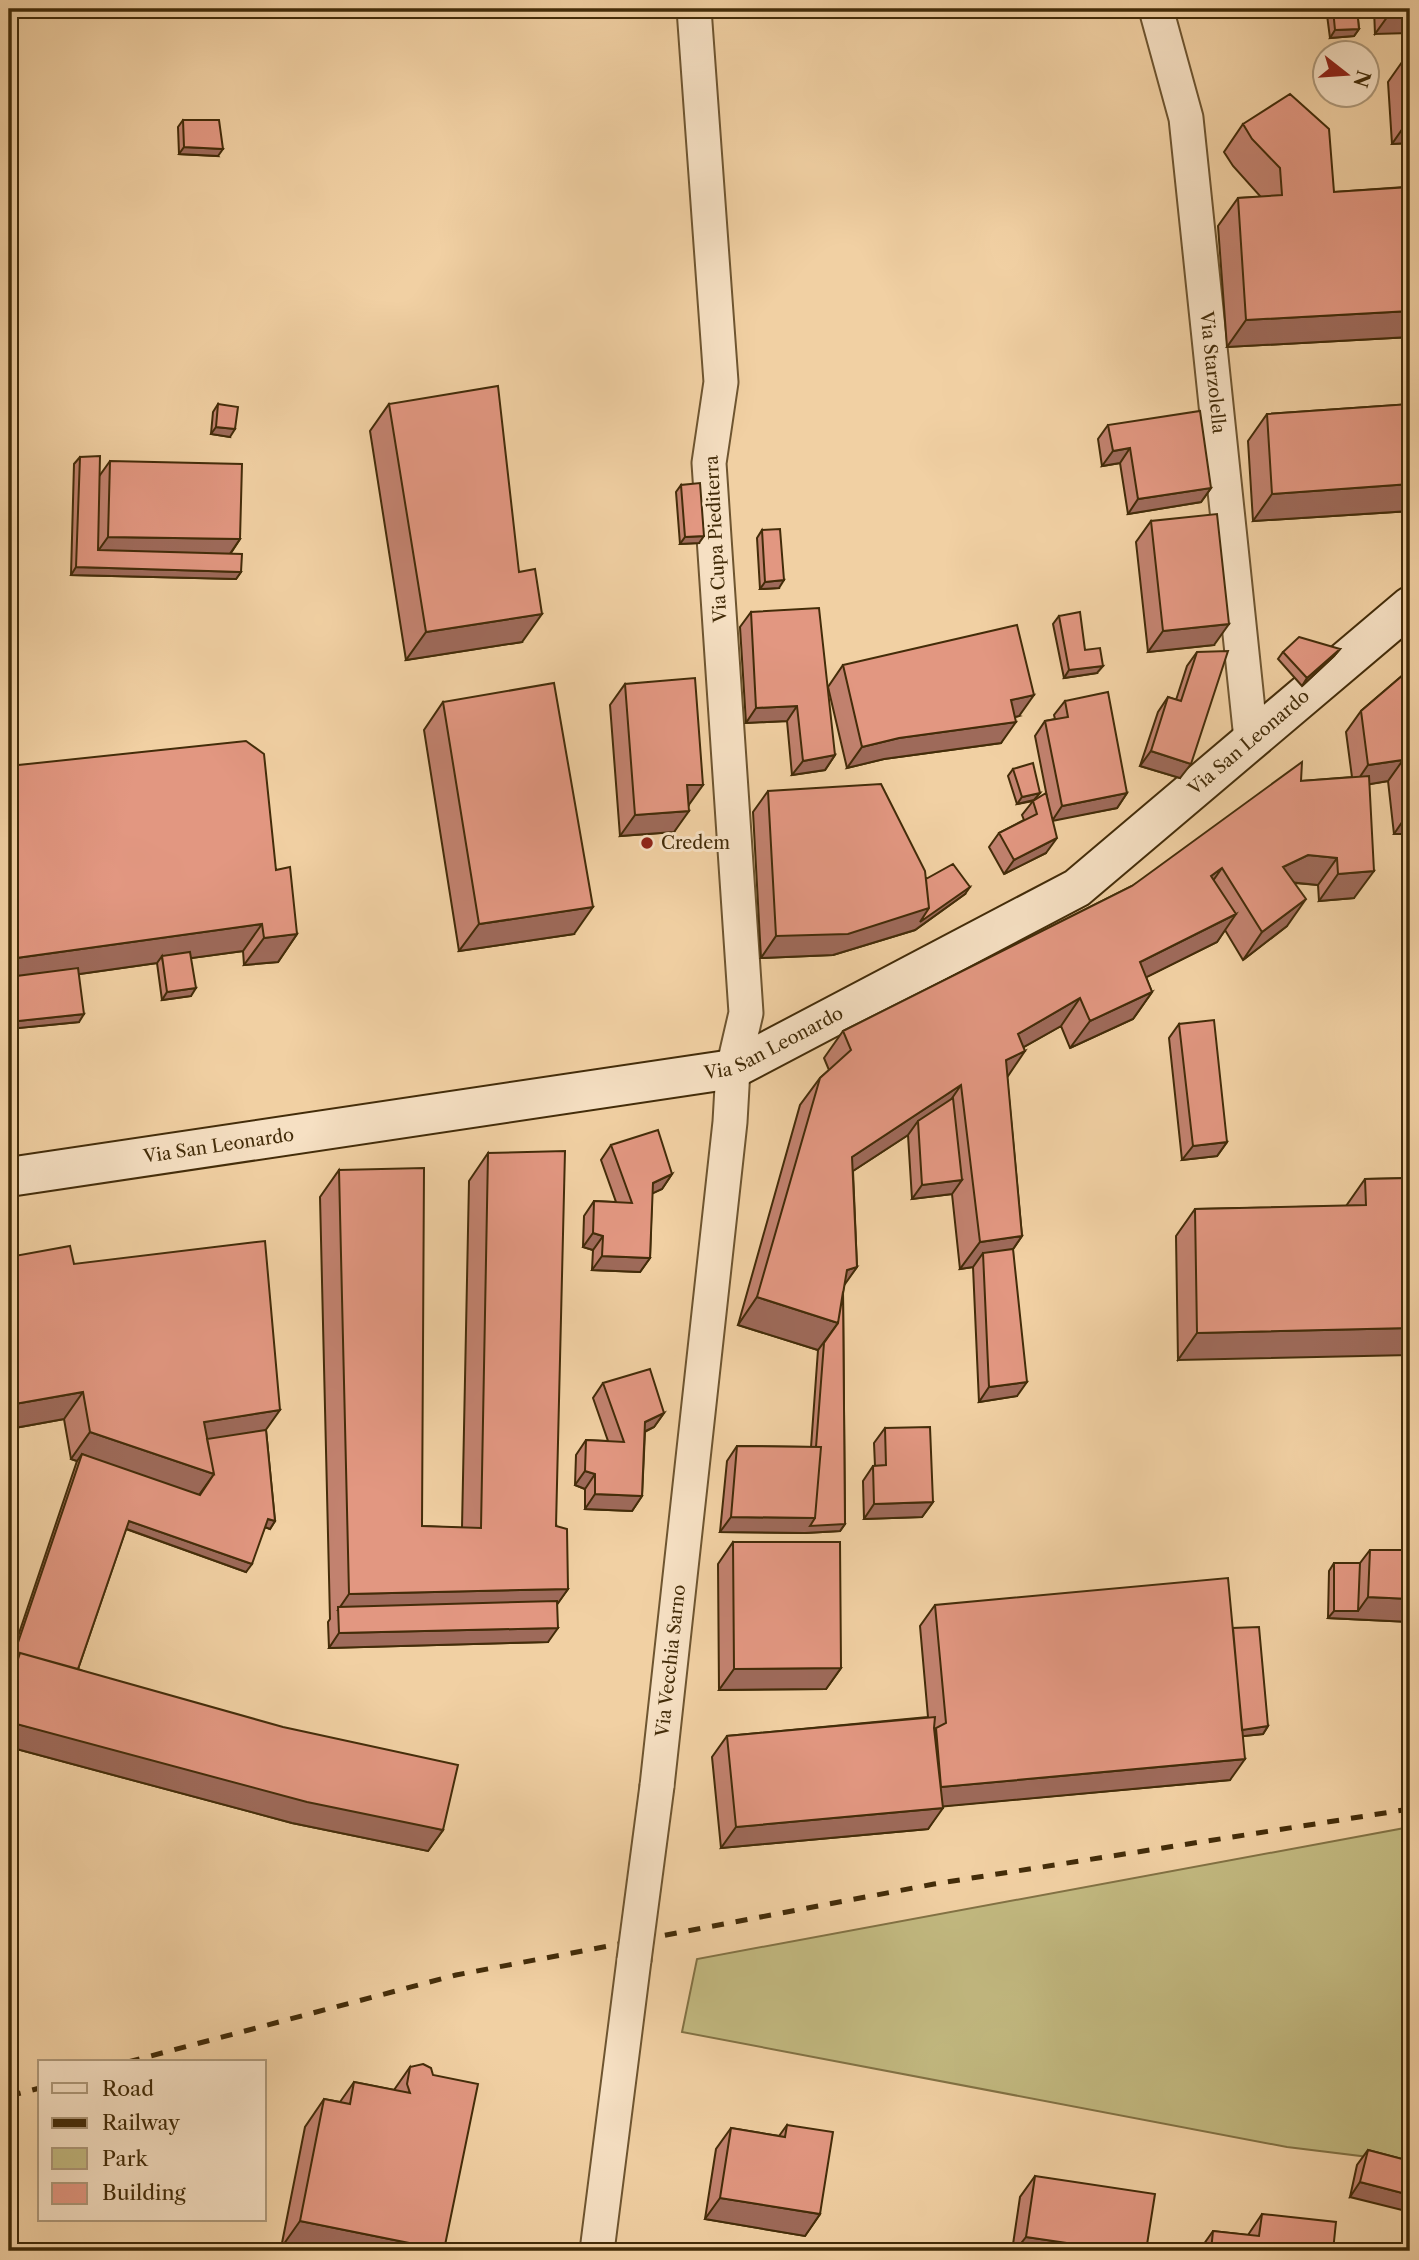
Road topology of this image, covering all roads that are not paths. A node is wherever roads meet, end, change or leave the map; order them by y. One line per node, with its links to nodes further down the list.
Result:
1 (694, 9): 5 (street, Via Cupa Piediterra)
2 (1156, 9): 4 (street, Via Starzolella)
3 (1410, 606): 4 (main road, Via San Leonardo)
4 (1251, 739): 5 (main road, Via San Leonardo)
5 (733, 1069): 6 (main road, Via San Leonardo); 7 (street, Via Vecchia Sarno, bridge)
6 (9, 1177)
7 (597, 2251)

